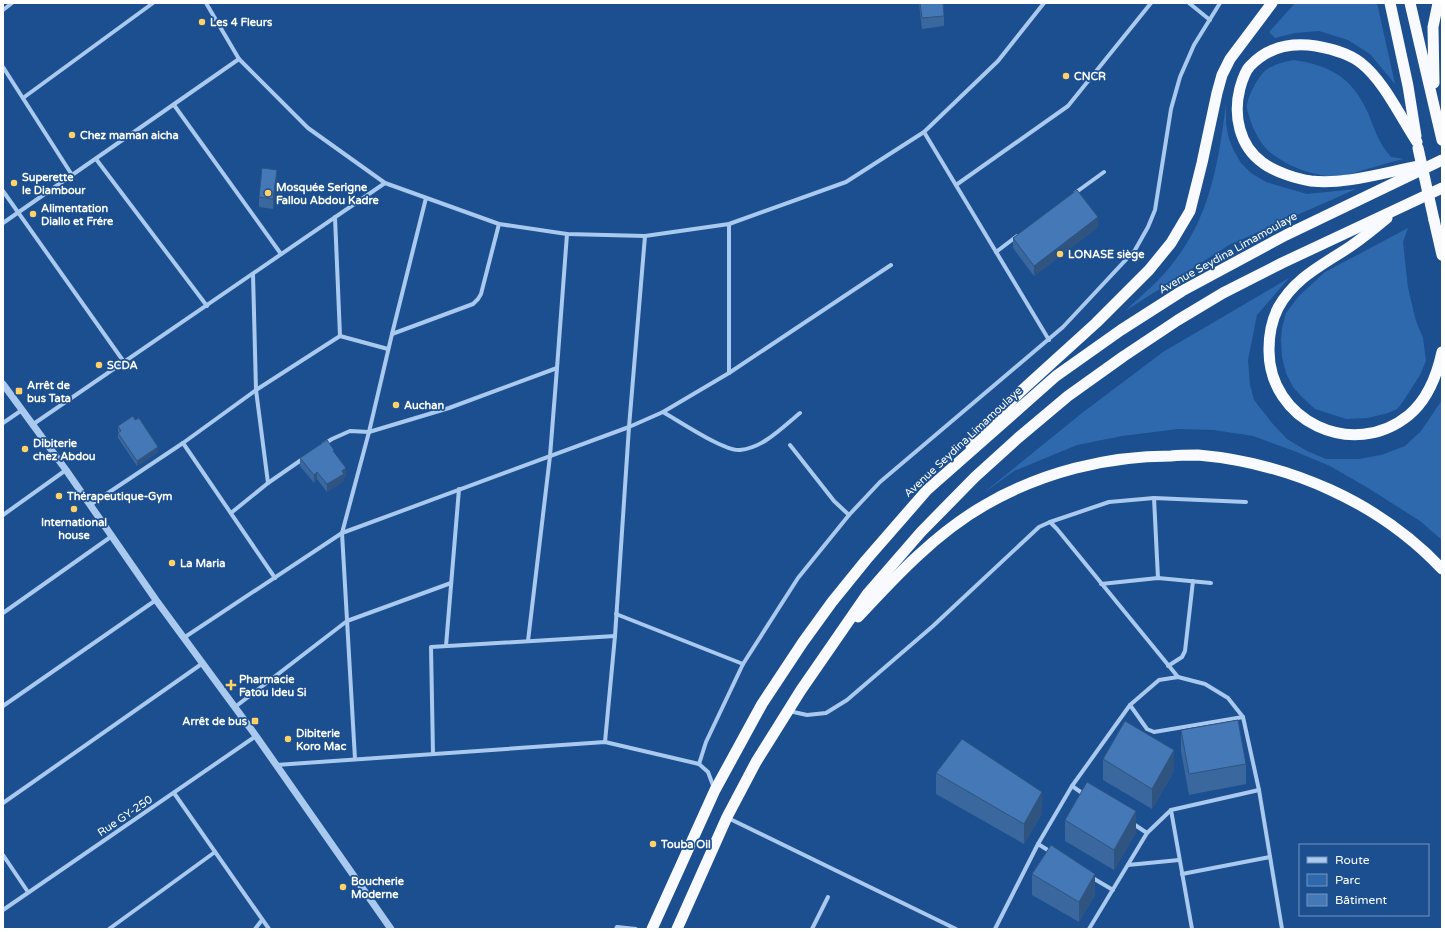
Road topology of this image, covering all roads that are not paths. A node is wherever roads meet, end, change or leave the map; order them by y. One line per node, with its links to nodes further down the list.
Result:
1 (12, 3): 12 (street)
2 (153, 3): 16 (street)
3 (206, 3): 14 (street)
4 (1044, 3): 19 (street)
5 (1150, 3): 27 (street)
6 (1189, 3): 13 (street)
7 (1220, 3): 13 (street)
8 (1272, 3): 72 (highway)
9 (1390, 3): 21 (highway)
10 (1410, 3): 17 (highway)
11 (1438, 3): 17 (highway)
12 (3, 10)
13 (1210, 20): 49 (street)
14 (239, 59): 18 (street); 26 (street)
15 (3, 67): 16 (street)
16 (23, 98): 25 (street)
17 (1434, 104): 20 (highway)
18 (174, 105): 22 (street); 42 (street)
19 (924, 132): 27 (street); 37 (street)
20 (1442, 139)
21 (1418, 145): 23 (highway); 43 (highway, bridge)
22 (96, 159): 25 (street); 46 (street)
23 (1437, 162): 72 (highway, Avenue Seydina Limamoulaye)
24 (1104, 172): 30 (street)
25 (72, 175): 33 (street)
26 (385, 183): 31 (street); 34 (street)
27 (956, 185): 41 (street)
28 (1441, 189): 32 (highway)
29 (3, 191): 33 (street)
30 (1073, 195)
31 (426, 198): 36 (street); 47 (street)
32 (1396, 210): 51 (highway); 97 (highway)
33 (19, 212): 35 (street); 52 (street)
34 (335, 217): 42 (street); 48 (street)
35 (3, 222)
36 (499, 224): 39 (street); 47 (street)
37 (729, 224): 40 (street); 54 (street)
38 (1022, 233): 41 (street)
39 (567, 234): 40 (street); 53 (street)
40 (645, 236): 62 (street)
41 (996, 252): 49 (street)
42 (281, 254): 45 (street)
43 (1442, 255)
44 (890, 265): 54 (street)
45 (253, 274): 46 (street); 56 (street)
46 (206, 306): 52 (street)
47 (392, 334): 50 (street)
48 (340, 336): 50 (street); 56 (street)
49 (1049, 340): 78 (street)
50 (388, 349): 63 (street)
51 (1442, 352)
52 (124, 362): 61 (street)
53 (558, 368): 63 (street); 67 (street)
54 (729, 373): 58 (street)
55 (3, 384): 57 (street)
56 (256, 390): 64 (street); 70 (street)
57 (22, 410): 60 (street); 61 (street)
58 (663, 412): 59 (street); 62 (street)
59 (800, 413)
60 (3, 423)
61 (32, 425): 69 (street)
62 (629, 427): 67 (street); 91 (street)
63 (370, 432): 66 (street); 80 (street)
64 (183, 443): 75 (street); 76 (street)
65 (790, 444): 78 (street)
66 (319, 448)
67 (550, 456): 71 (street); 95 (street)
68 (306, 457): 70 (street)
69 (66, 470): 75 (street); 77 (street)
70 (268, 483): 76 (street)
71 (459, 489): 80 (street); 86 (street)
72 (927, 490): 114 (highway, Avenue Seydina Limamoulaye)
73 (1154, 498): 74 (street); 79 (street); 84 (street)
74 (1246, 502)
75 (90, 505): 81 (street)
76 (231, 513): 83 (street)
77 (3, 514)
78 (848, 515): 99 (street)
79 (1050, 522): 88 (street); 105 (street)
80 (342, 533): 83 (street); 92 (street)
81 (112, 536): 89 (street); 90 (street)
82 (1442, 569): 97 (highway)
83 (275, 578): 94 (street)
84 (1158, 578): 85 (street); 88 (street)
85 (1194, 581): 87 (street); 100 (street)
86 (451, 583): 92 (street); 96 (street)
87 (1211, 583)
88 (1101, 584): 100 (street)
89 (156, 600): 94 (street); 103 (street)
90 (3, 613)
91 (616, 614): 93 (street); 99 (street)
92 (347, 621): 104 (street); 110 (street)
93 (615, 636): 95 (street); 108 (street)
94 (187, 640): 98 (street)
95 (528, 641): 96 (street)
96 (446, 646): 109 (street)
97 (830, 647): 105 (highway)
98 (203, 663): 104 (street); 118 (street)
99 (744, 664): 111 (street)
100 (1168, 666): 101 (street)
101 (1178, 677): 102 (street); 106 (street)
102 (1130, 705): 106 (street); 113 (street)
103 (3, 706)
104 (234, 707): 107 (street)
105 (788, 711): 120 (highway)
106 (1243, 717): 115 (street)
107 (256, 736): 112 (street); 116 (street, Rue GY-250)
108 (605, 742): 109 (street); 111 (street)
109 (433, 754): 110 (street)
110 (355, 759): 112 (street)
111 (699, 764): 114 (street)
112 (276, 765): 140 (street)
113 (1072, 786): 117 (street); 123 (street)
114 (715, 790): 143 (highway, Avenue Seydina Limamoulaye)
115 (1259, 790): 119 (street); 127 (street)
116 (174, 793): 124 (street); 133 (street, Rue GY-250)
117 (1091, 798)
118 (3, 803)
119 (1171, 810): 122 (street); 128 (street)
120 (727, 817): 144 (highway); 146 (street)
121 (1128, 821): 122 (street)
122 (1147, 833): 129 (street)
123 (1038, 844): 126 (street); 147 (street)
124 (215, 852): 136 (street); 137 (street)
125 (3, 855): 133 (street)
126 (1057, 856)
127 (1270, 857): 130 (street); 150 (street)
128 (1180, 860): 129 (street); 130 (street)
129 (1128, 864): 132 (street)
130 (1182, 874): 149 (street)
131 (1088, 875): 132 (street)
132 (1113, 890): 148 (street)
133 (28, 892): 135 (street, Rue GY-250)
134 (828, 897): 145 (street)
135 (3, 910)
136 (262, 920): 138 (street); 139 (street)
137 (108, 929)
138 (254, 929)
139 (269, 929)
140 (391, 929)
141 (616, 929): 142 (street)
142 (636, 929)
143 (649, 929)
144 (677, 929)
145 (812, 929)
146 (956, 929)
147 (995, 929)
148 (1089, 929)
149 (1192, 929)
150 (1282, 929)

